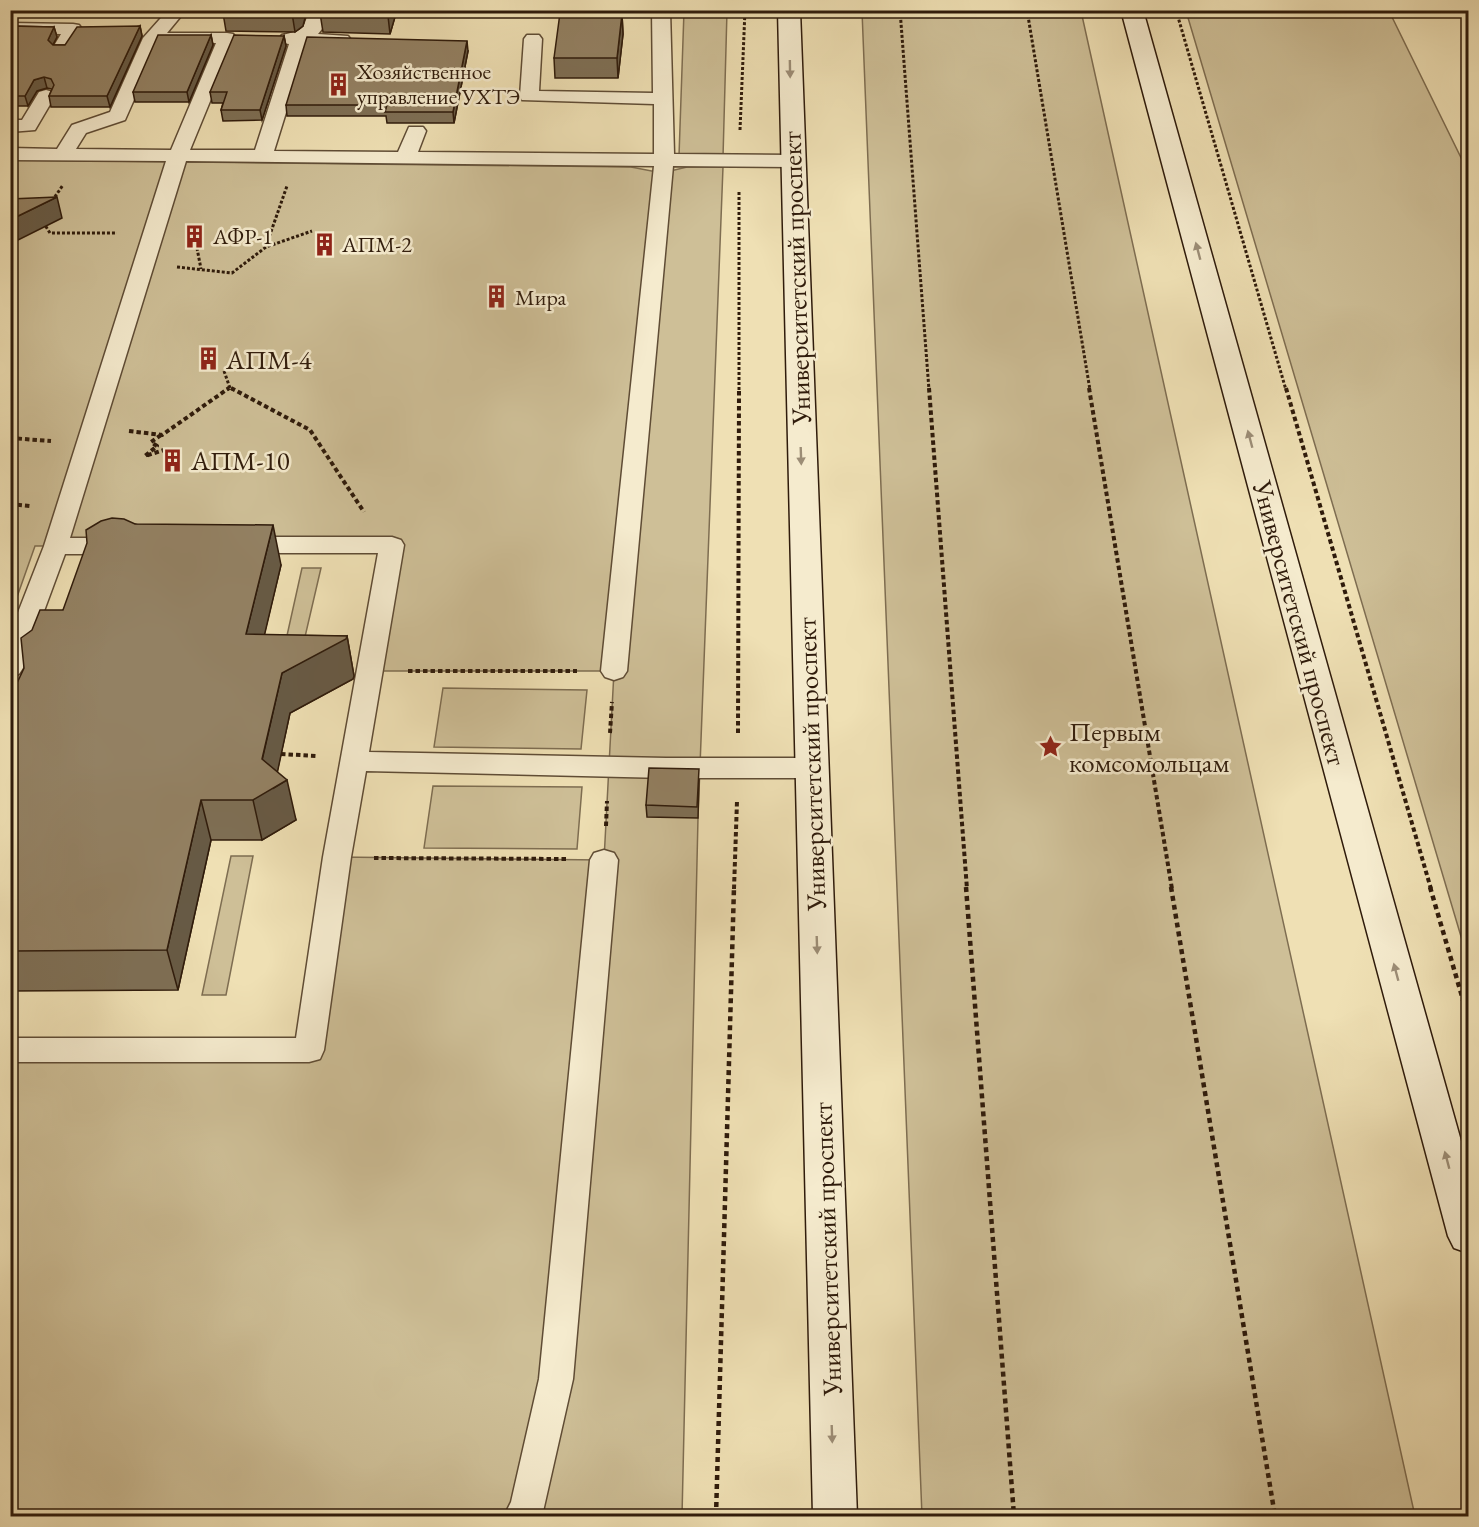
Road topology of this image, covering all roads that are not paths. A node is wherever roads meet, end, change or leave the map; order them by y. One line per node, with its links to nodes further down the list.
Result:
1 (178, 10): 7 (lane)
2 (318, 10): 11 (lane)
3 (661, 10): 16 (lane)
4 (789, 10): 25 (main road, Университетский проспект, one-way to 25)
5 (1132, 10): 35 (main road, Университетский проспект, one-way to 5)
6 (10, 28): 14 (lane)
7 (152, 38): 8 (lane); 20 (lane)
8 (227, 38): 9 (lane); 21 (lane)
9 (248, 38)
10 (269, 39): 11 (lane)
11 (300, 39): 13 (lane); 22 (lane)
12 (533, 39): 16 (lane)
13 (365, 40)
14 (61, 49)
15 (46, 96): 17 (lane)
16 (664, 99): 24 (lane)
17 (10, 126)
18 (416, 131): 23 (lane)
19 (10, 154): 20 (lane)
20 (63, 155): 21 (lane)
21 (178, 155): 22 (lane); 27 (lane)
22 (263, 156): 23 (lane)
23 (406, 158): 24 (lane)
24 (664, 160): 25 (lane); 30 (lane)
25 (792, 161): 32 (main road, Университетский проспект, one-way to 32)
26 (223, 545): 31 (lane)
27 (56, 546): 28 (lane); 29 (lane)
28 (151, 546)
29 (10, 668)
30 (614, 671)
31 (353, 761): 32 (lane); 34 (lane)
32 (811, 768): 37 (main road, Университетский проспект, one-way to 37)
33 (604, 860): 36 (lane)
34 (10, 1050)
35 (1468, 1236)
36 (522, 1516)
37 (835, 1516)

